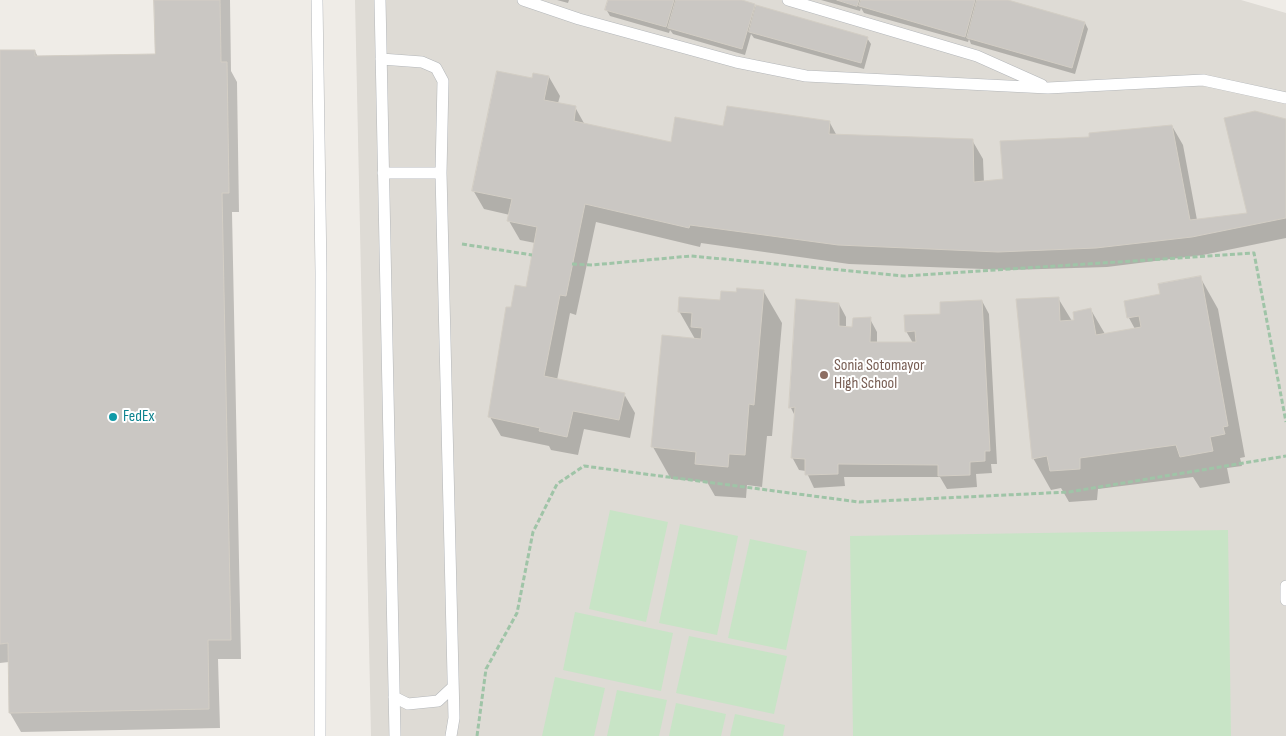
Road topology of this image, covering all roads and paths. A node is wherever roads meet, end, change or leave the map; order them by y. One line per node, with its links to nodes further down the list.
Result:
1 (317, 0): 19 (lane)
2 (380, 0): 5 (lane)
3 (523, 0): 6 (lane)
4 (788, 0): 6 (lane)
5 (380, 59): 8 (lane); 9 (lane)
6 (1048, 88): 7 (lane)
7 (1286, 98)
8 (383, 173): 9 (lane); 18 (lane)
9 (441, 173): 10 (lane)
10 (444, 241): 11 (path); 17 (lane)
11 (532, 255)
12 (572, 264): 13 (path)
13 (1286, 422)
14 (1286, 456): 22 (path)
15 (1286, 586): 16 (lane)
16 (1286, 600)
17 (453, 687): 18 (lane); 21 (lane)
18 (394, 697): 20 (lane)
19 (320, 736)
20 (395, 736)
21 (451, 736)
22 (476, 736)

